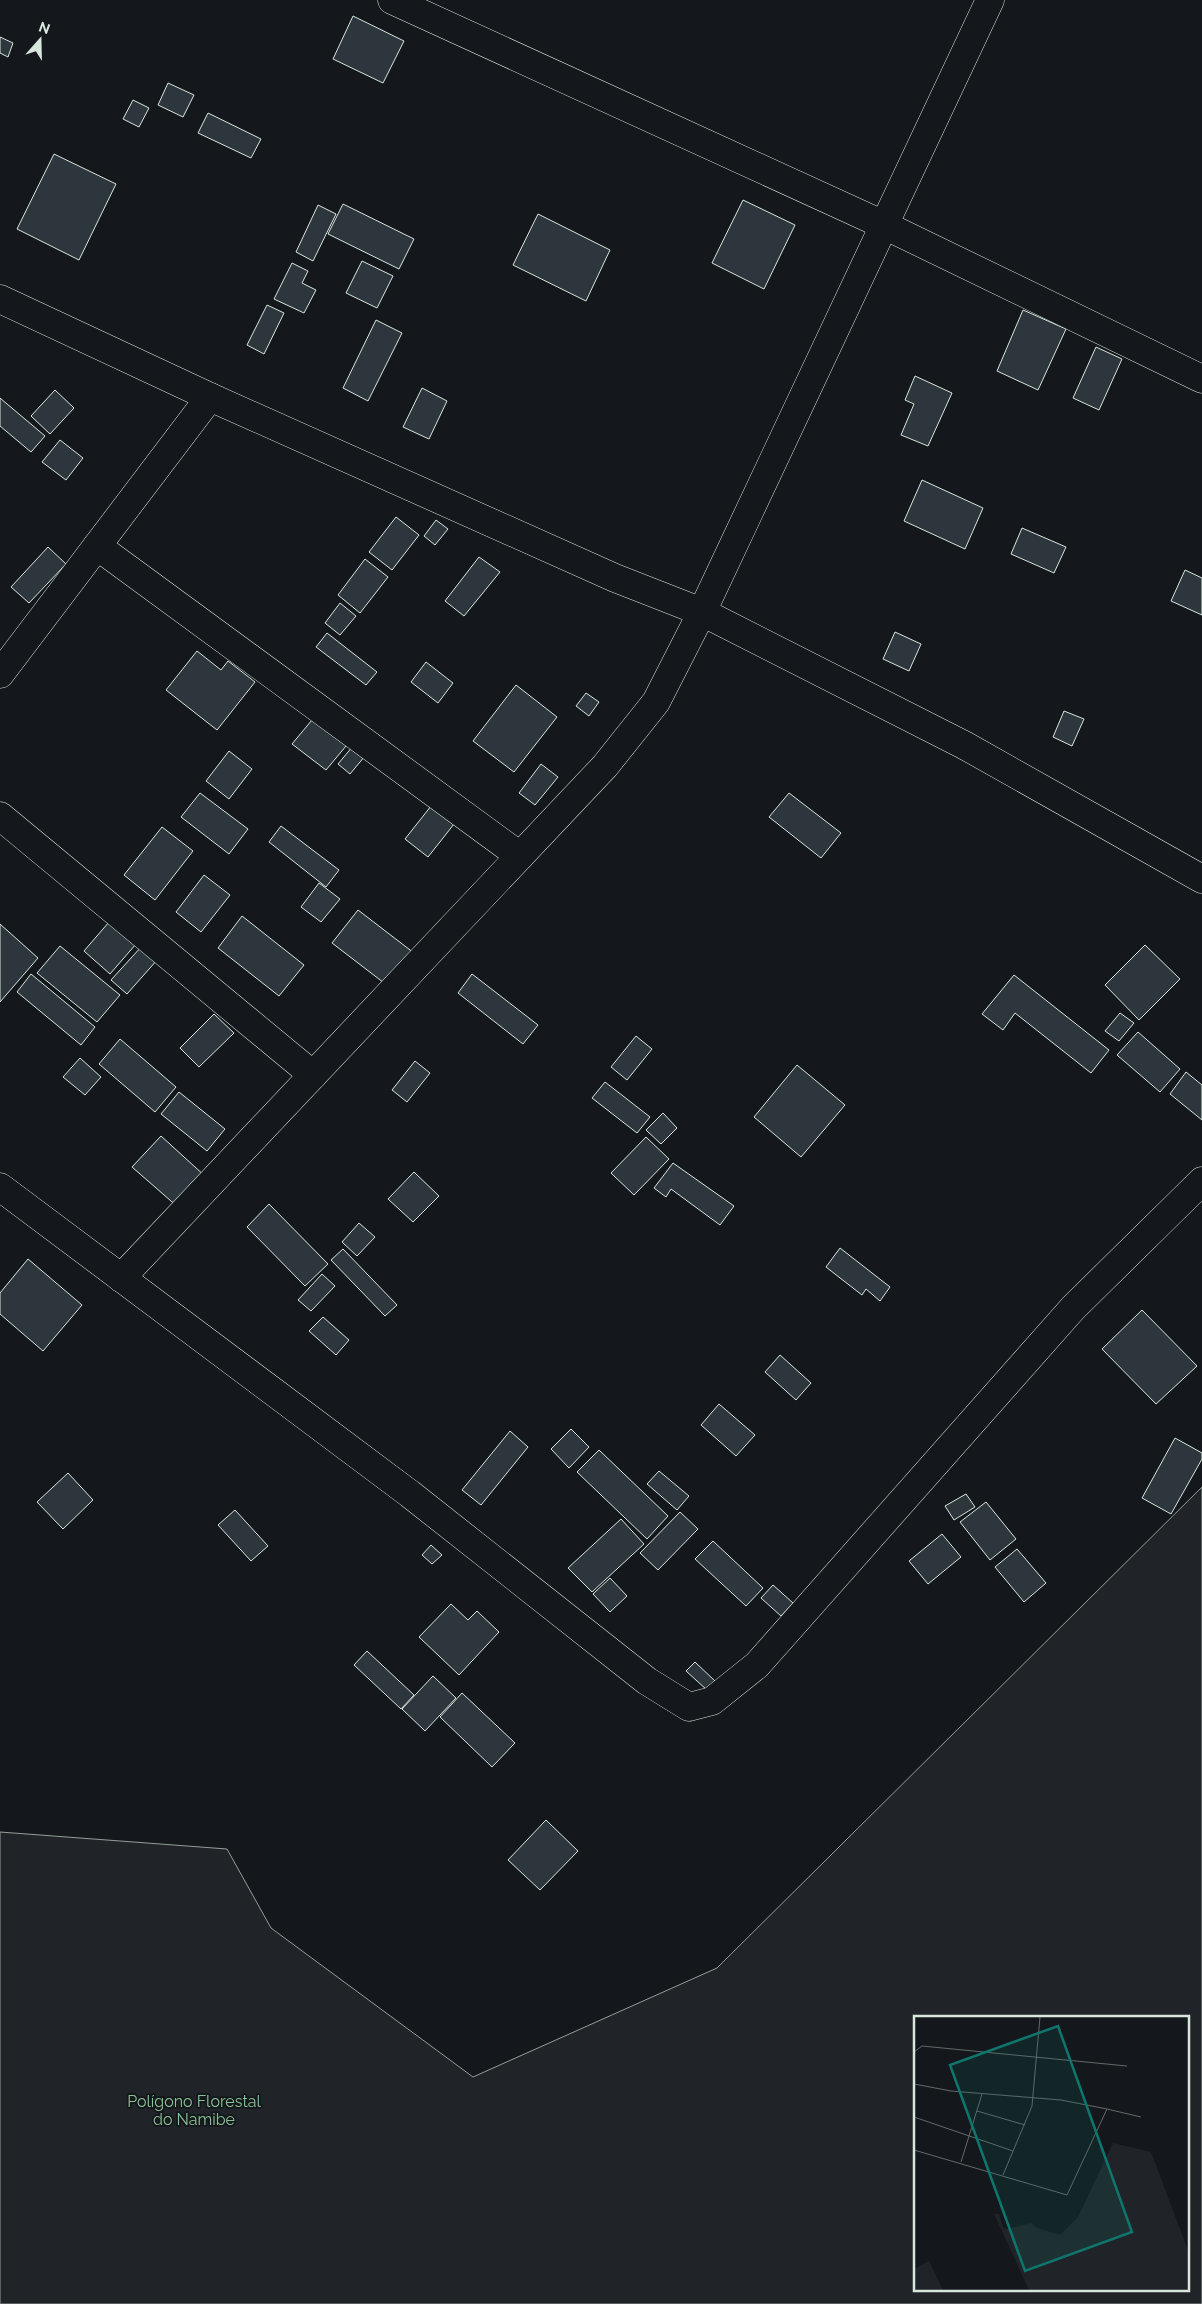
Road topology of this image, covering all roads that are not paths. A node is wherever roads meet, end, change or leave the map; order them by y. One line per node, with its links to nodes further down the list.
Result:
1 (392, 0): 3 (street)
2 (990, 0): 3 (street)
3 (884, 225): 5 (street); 8 (street)
4 (0, 299): 6 (street)
5 (1202, 379)
6 (210, 397): 7 (street); 8 (street)
7 (97, 546): 9 (street); 11 (street)
8 (702, 612): 11 (street); 12 (street)
9 (0, 674)
10 (0, 816): 13 (street)
11 (520, 856): 13 (street)
12 (1202, 879)
13 (313, 1075): 16 (street)
14 (1202, 1181): 16 (street)
15 (0, 1187): 16 (street)
16 (121, 1278)

